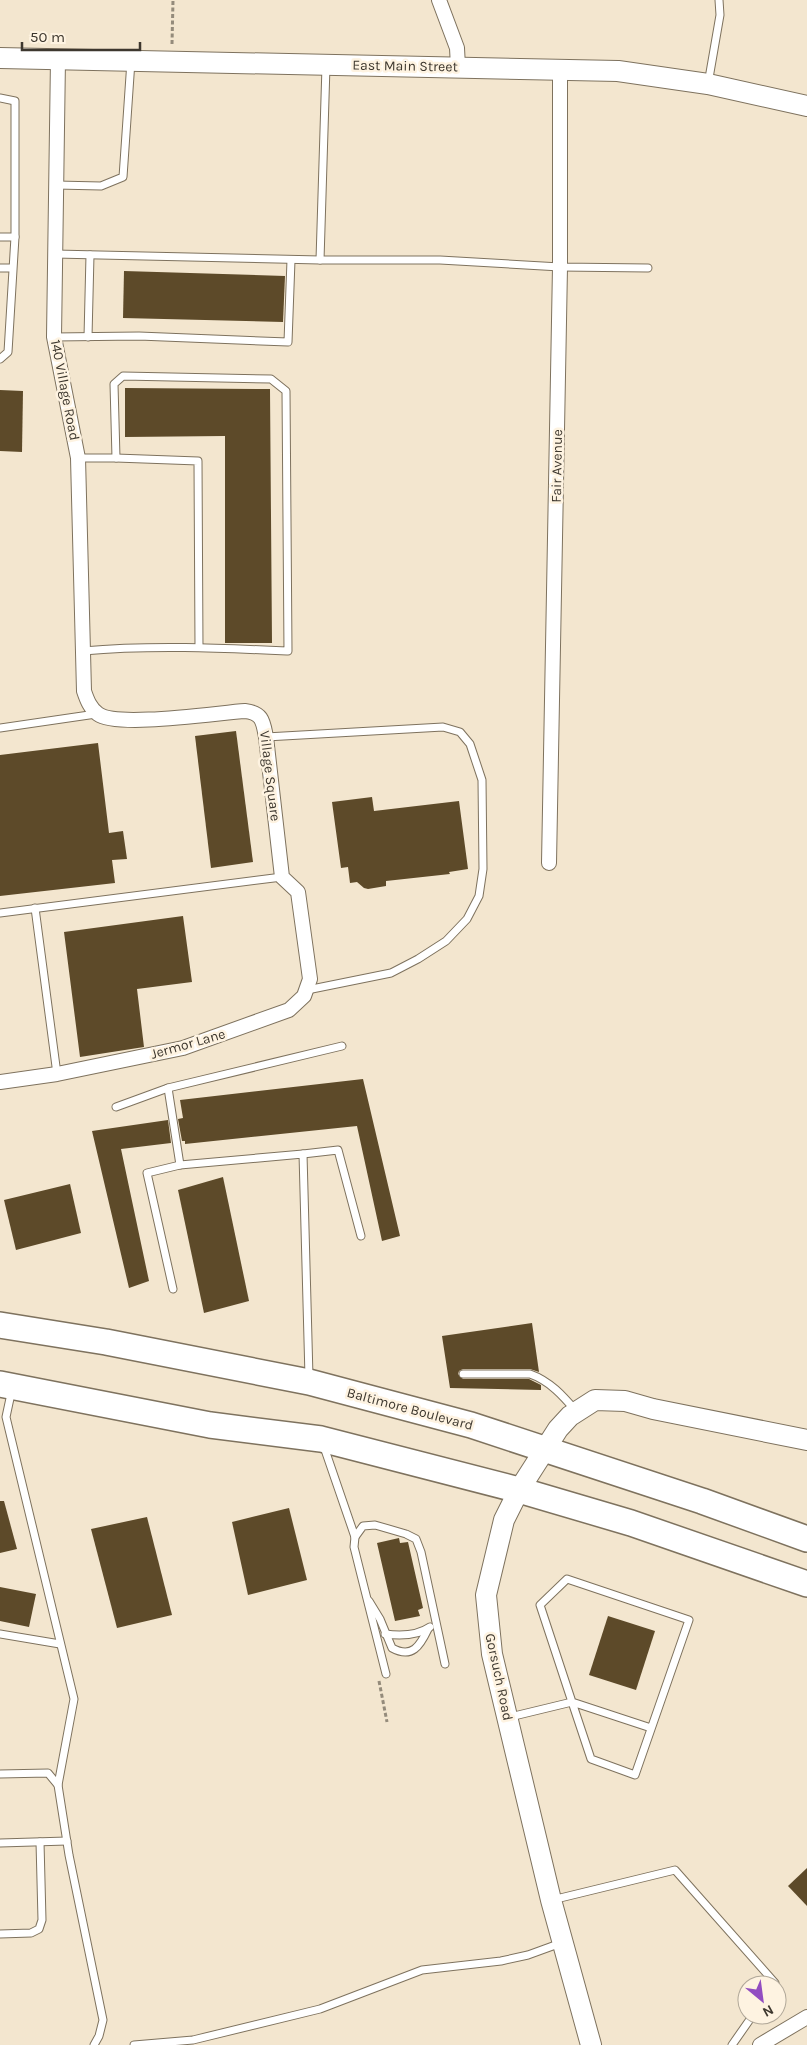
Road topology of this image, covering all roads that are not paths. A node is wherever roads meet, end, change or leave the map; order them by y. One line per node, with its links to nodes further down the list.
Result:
1 (439, 0): 7 (street)
2 (719, 0): 9 (lane)
3 (0, 58): 4 (street, East Main Street)
4 (58, 59): 5 (street, East Main Street); 12 (street, 140 Village Road)
5 (131, 61): 6 (street, East Main Street); 12 (lane)
6 (326, 64): 7 (street, East Main Street); 18 (lane)
7 (458, 67): 8 (street, East Main Street)
8 (560, 69): 9 (street, East Main Street); 19 (street, Fair Avenue)
9 (708, 84): 11 (street, East Main Street)
10 (0, 98): 14 (lane)
11 (807, 106)
12 (56, 185): 15 (street, 140 Village Road)
13 (0, 237): 14 (lane)
14 (15, 237): 21 (lane)
15 (55, 254): 16 (lane); 23 (street, 140 Village Road)
16 (90, 255): 17 (lane); 24 (lane)
17 (290, 260): 18 (lane); 24 (lane)
18 (320, 260): 19 (lane)
19 (560, 267): 22 (lane); 33 (street, Fair Avenue)
20 (0, 268): 21 (lane)
21 (12, 268): 25 (lane)
22 (648, 268)
23 (54, 337): 24 (lane); 26 (street, 140 Village Road)
24 (88, 337)
25 (0, 359)
26 (78, 458): 27 (lane); 29 (street, 140 Village Road)
27 (116, 458): 28 (lane); 28 (lane)
28 (198, 647): 29 (lane)
29 (83, 651): 30 (street, 140 Village Road)
30 (97, 714): 31 (lane); 32 (street, Village Square)
31 (0, 728)
32 (266, 737): 34 (street, Village Square); 37 (lane)
33 (549, 863)
34 (282, 877): 35 (lane); 37 (street)
35 (35, 908): 36 (lane); 39 (lane)
36 (0, 912)
37 (307, 990): 39 (street, Jermor Lane)
38 (342, 1046): 41 (lane)
39 (57, 1074): 40 (street, Jermor Lane)
40 (0, 1082)
41 (168, 1088): 42 (lane); 44 (lane)
42 (116, 1107)
43 (303, 1154): 44 (lane); 45 (lane); 49 (lane)
44 (180, 1165): 46 (lane)
45 (361, 1236)
46 (173, 1289)
47 (0, 1325): 49 (highway, Baltimore Boulevard)
48 (464, 1374): 51 (lane)
49 (309, 1382): 56 (highway, Baltimore Boulevard)
50 (6, 1385): 52 (lane); 54 (highway)
51 (576, 1412): 55 (street, Gorsuch Road); 56 (street, Gorsuch Road)
52 (6, 1418): 53 (lane); 66 (lane)
53 (0, 1427)
54 (322, 1439): 57 (highway); 58 (lane)
55 (807, 1440)
56 (545, 1449): 57 (street, Gorsuch Road); 59 (highway, Baltimore Boulevard)
57 (519, 1490): 60 (highway); 70 (street, Gorsuch Road)
58 (355, 1537): 61 (lane); 62 (lane)
59 (807, 1539)
60 (807, 1584)
61 (366, 1596): 65 (lane); 68 (lane)
62 (436, 1622): 63 (lane); 67 (lane)
63 (428, 1629): 65 (lane); 65 (lane)
64 (0, 1634): 66 (lane)
65 (384, 1634)
66 (60, 1644): 73 (lane)
67 (445, 1664)
68 (386, 1674)
69 (572, 1702): 70 (lane); 71 (lane); 71 (lane); 71 (lane)
70 (507, 1718): 77 (street, Gorsuch Road)
71 (651, 1728)
72 (0, 1774): 73 (lane)
73 (58, 1784): 74 (lane)
74 (67, 1841): 75 (lane); 83 (lane)
75 (40, 1842): 76 (lane); 78 (lane)
76 (0, 1843)
77 (551, 1900): 79 (street, Gorsuch Road); 80 (lane)
78 (0, 1934)
79 (562, 1943): 84 (lane); 85 (street, Gorsuch Road)
80 (768, 1975)
81 (807, 2017): 87 (street)
82 (746, 2025): 86 (lane)
83 (94, 2045)
84 (134, 2045)
85 (591, 2045)
86 (732, 2045)
87 (760, 2045)

